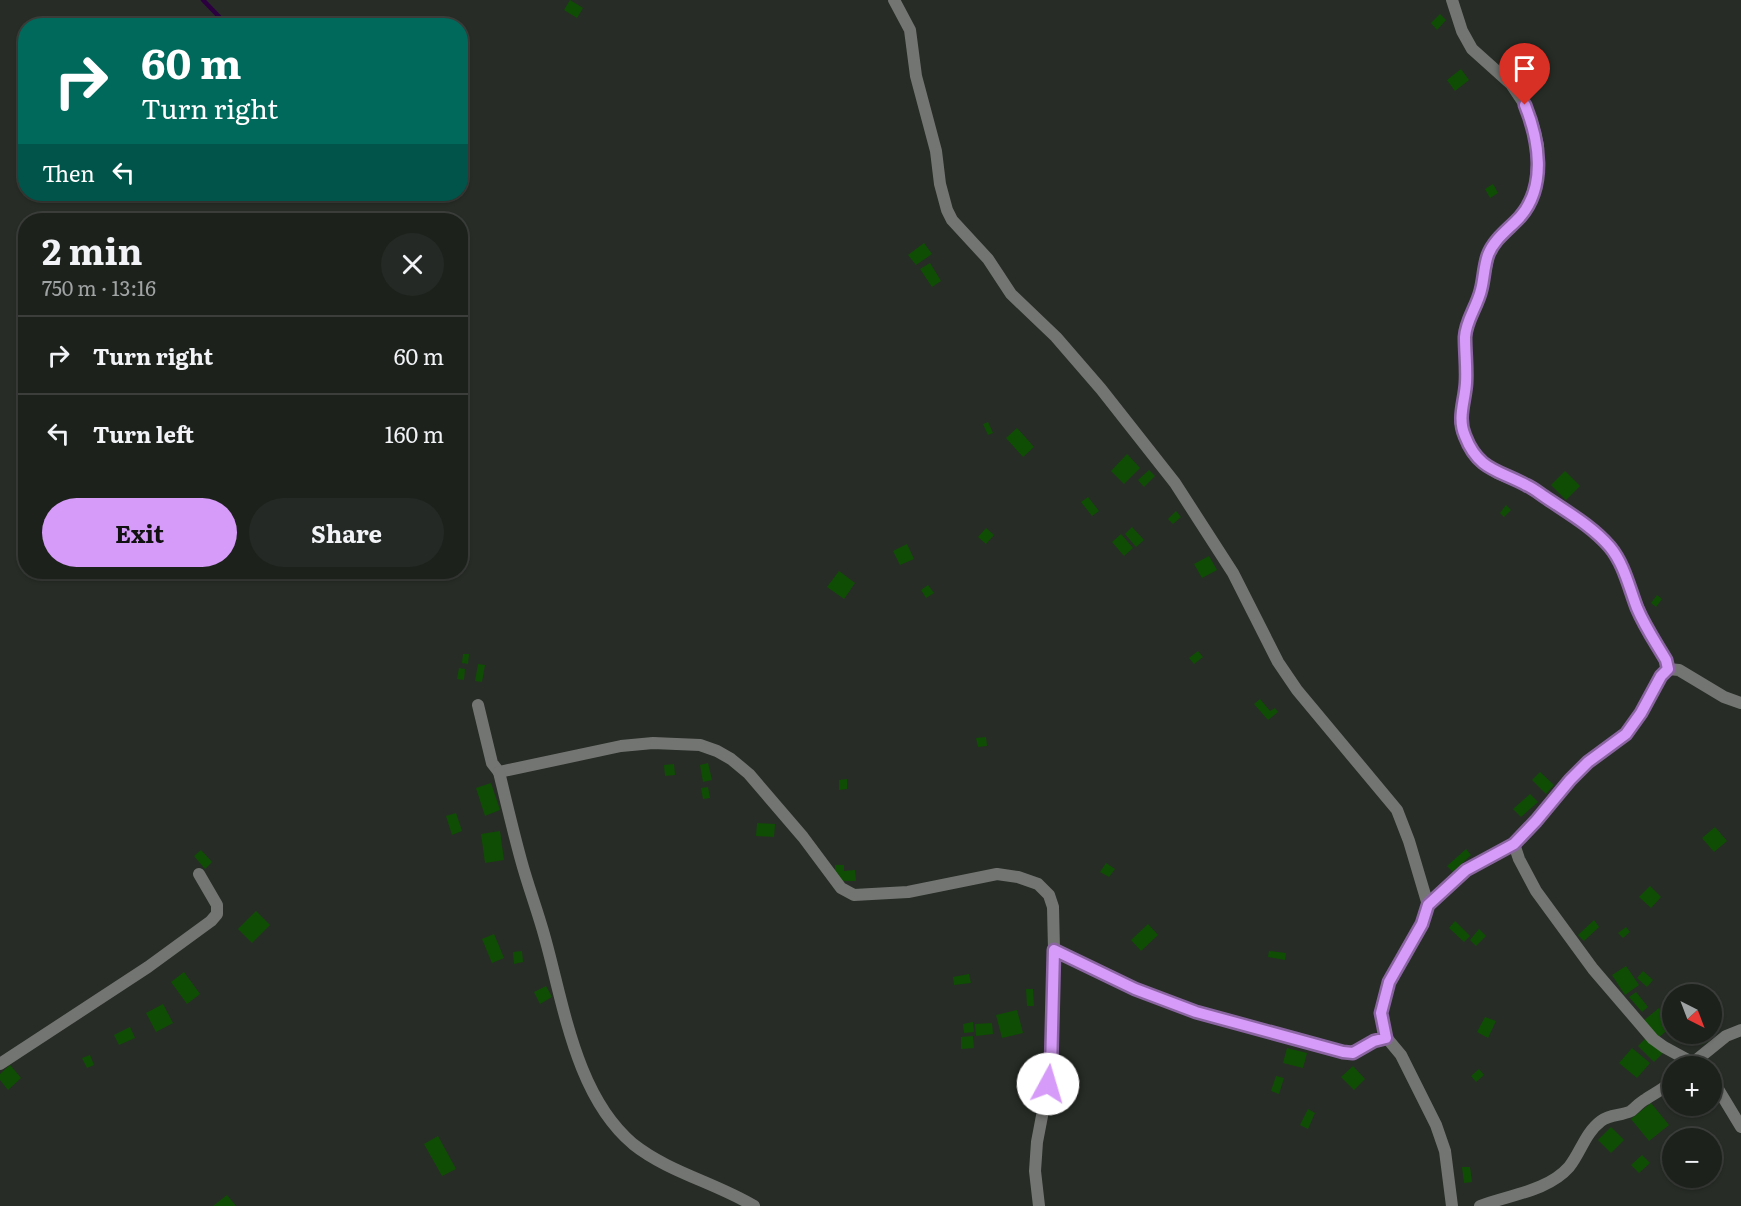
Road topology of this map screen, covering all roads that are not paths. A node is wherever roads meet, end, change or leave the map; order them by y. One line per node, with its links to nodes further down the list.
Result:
1 (894, 0): 9 (street)
2 (1452, 0): 3 (street)
3 (1668, 669): 4 (street); 7 (street)
4 (1741, 703)
5 (478, 705): 6 (street)
6 (499, 772): 10 (street); 19 (street)
7 (1514, 844): 9 (street); 13 (street)
8 (199, 874): 15 (street)
9 (1428, 905): 12 (street)
10 (1054, 950): 12 (street); 20 (street)
11 (1741, 1030): 14 (street)
12 (1386, 1038): 21 (street)
13 (1678, 1056)
14 (1704, 1056)
15 (0, 1064)
16 (1662, 1088): 22 (street)
17 (1722, 1096): 18 (street)
18 (1741, 1128)
19 (754, 1206)
20 (1039, 1206)
21 (1452, 1206)
22 (1480, 1206)

